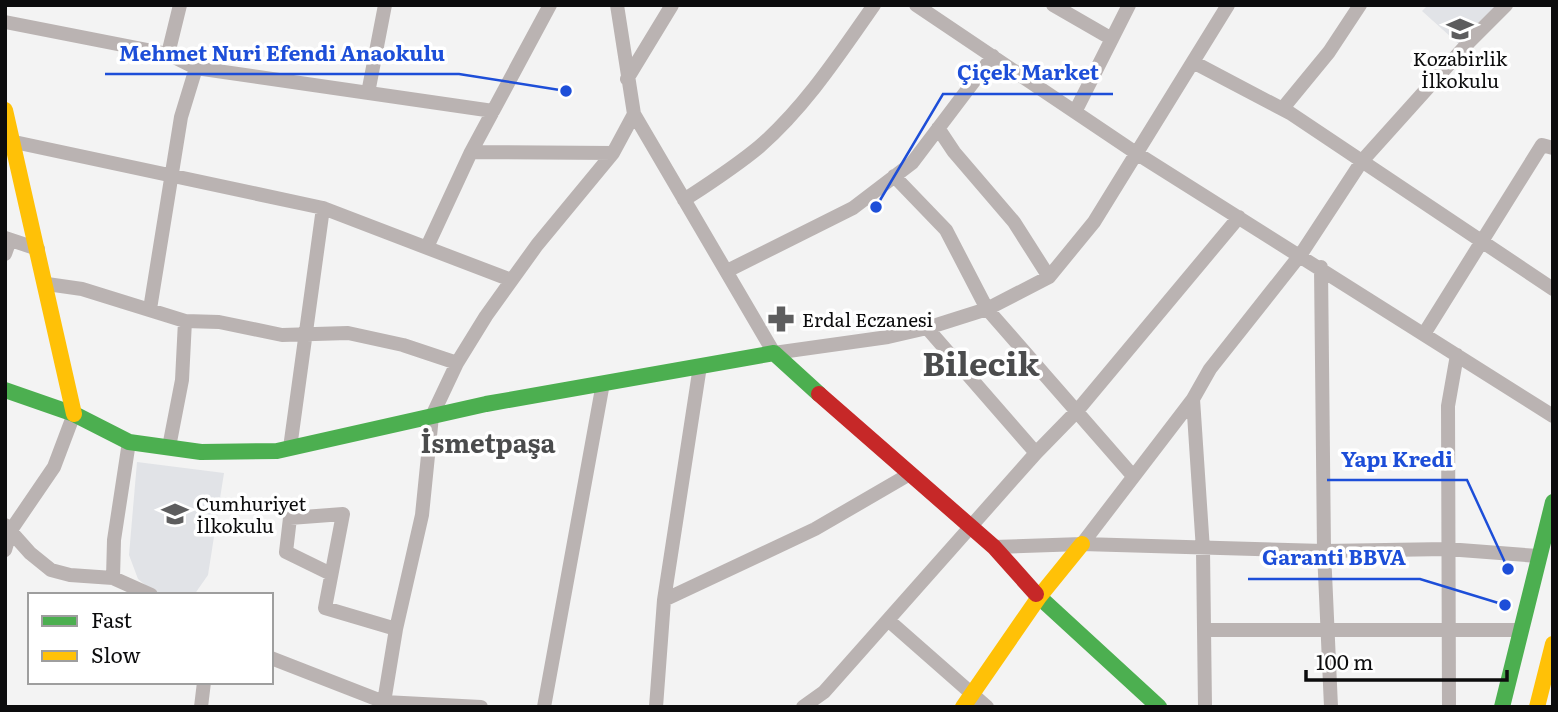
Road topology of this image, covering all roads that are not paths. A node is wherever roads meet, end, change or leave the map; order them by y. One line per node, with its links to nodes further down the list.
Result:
1 (180, 5): 15 (street)
2 (385, 5): 20 (street)
3 (550, 5): 23 (street)
4 (617, 5): 19 (street)
5 (672, 5): 19 (street)
6 (874, 5): 35 (street)
7 (916, 5): 16 (street)
8 (1053, 5): 14 (street)
9 (1129, 5): 14 (street)
10 (1228, 5): 17 (street)
11 (1360, 5): 21 (street)
12 (1506, 5): 32 (street)
13 (5, 22): 15 (street)
14 (1112, 39): 24 (street)
15 (168, 54): 18 (street)
16 (993, 57): 24 (street); 26 (street)
17 (1193, 62): 21 (street); 31 (street)
18 (196, 68): 20 (street); 33 (street)
19 (627, 79): 25 (street)
20 (368, 93): 23 (street)
21 (1283, 108): 32 (street)
22 (5, 110): 27 (street)
23 (493, 111): 29 (street)
24 (1075, 112): 31 (street)
25 (634, 114): 30 (street); 35 (street)
26 (938, 128): 34 (street); 45 (street)
27 (8, 141): 33 (street); 41 (street)
28 (1553, 148): 38 (street)
29 (471, 152): 30 (street); 40 (street)
30 (613, 153): 46 (street)
31 (1136, 153): 37 (street); 45 (street)
32 (1362, 161): 38 (street); 42 (street)
33 (171, 173): 36 (street); 49 (street)
34 (894, 176): 44 (street); 50 (street)
35 (684, 200): 44 (street)
36 (323, 208): 40 (street); 53 (street)
37 (1239, 217): 42 (street); 62 (street)
38 (1479, 242): 48 (street); 54 (street)
39 (7, 244): 41 (street)
40 (427, 247): 46 (street)
41 (38, 249): 47 (street)
42 (1301, 254): 43 (street); 61 (street)
43 (1321, 267): 54 (street); 80 (street)
44 (727, 271): 55 (street)
45 (1049, 277): 50 (street)
46 (511, 280): 57 (street)
47 (47, 284): 49 (street); 63 (street)
48 (1553, 289)
49 (150, 309): 51 (street)
50 (987, 309): 52 (street); 62 (street)
51 (185, 321): 53 (street); 67 (street)
52 (927, 328): 55 (street); 69 (street)
53 (305, 333): 57 (street); 68 (street)
54 (1424, 334): 56 (street)
55 (774, 354): 58 (street); 70 (street)
56 (1457, 355): 65 (street); 77 (street)
57 (457, 363): 64 (street)
58 (700, 366): 59 (street); 86 (street)
59 (603, 383): 64 (street); 100 (street)
60 (5, 390): 63 (street)
61 (1193, 399): 71 (street); 79 (street)
62 (1077, 411): 69 (street); 71 (street)
63 (74, 414): 66 (street); 73 (street)
64 (432, 416): 68 (street); 88 (street)
65 (1553, 416)
66 (129, 442): 67 (street); 83 (street)
67 (169, 447): 68 (street)
68 (290, 447)
69 (1036, 453): 74 (street)
70 (908, 475): 74 (street); 86 (street)
71 (1133, 476): 75 (street)
72 (1553, 502): 81 (street)
73 (8, 527): 78 (street); 83 (street)
74 (970, 527): 76 (street); 87 (street)
75 (1082, 544): 76 (street); 79 (street); 85 (street)
76 (994, 547): 85 (street)
77 (1447, 549): 80 (street); 81 (street); 91 (street)
78 (5, 550)
79 (1203, 550): 80 (street); 89 (street)
80 (1324, 551): 90 (street)
81 (1538, 556): 92 (street)
82 (331, 574): 82 (street); 88 (street)
83 (113, 578): 84 (street)
84 (147, 593)
85 (1039, 597): 96 (street); 104 (street)
86 (664, 600): 101 (street)
87 (888, 620): 96 (street); 102 (street)
88 (396, 629): 97 (street)
89 (1206, 630): 90 (street); 105 (street)
90 (1328, 630): 91 (street); 106 (street)
91 (1448, 630): 92 (street); 107 (street)
92 (1520, 630): 108 (street)
93 (1553, 644): 109 (street)
94 (273, 659): 97 (street)
95 (204, 684): 98 (street)
96 (968, 700): 103 (street)
97 (384, 702): 99 (street)
98 (201, 707)
99 (481, 707)
100 (544, 707)
101 (656, 707)
102 (803, 707)
103 (987, 707)
104 (1159, 707)
105 (1205, 707)
106 (1331, 707)
107 (1448, 707)
108 (1502, 707)
109 (1537, 707)

